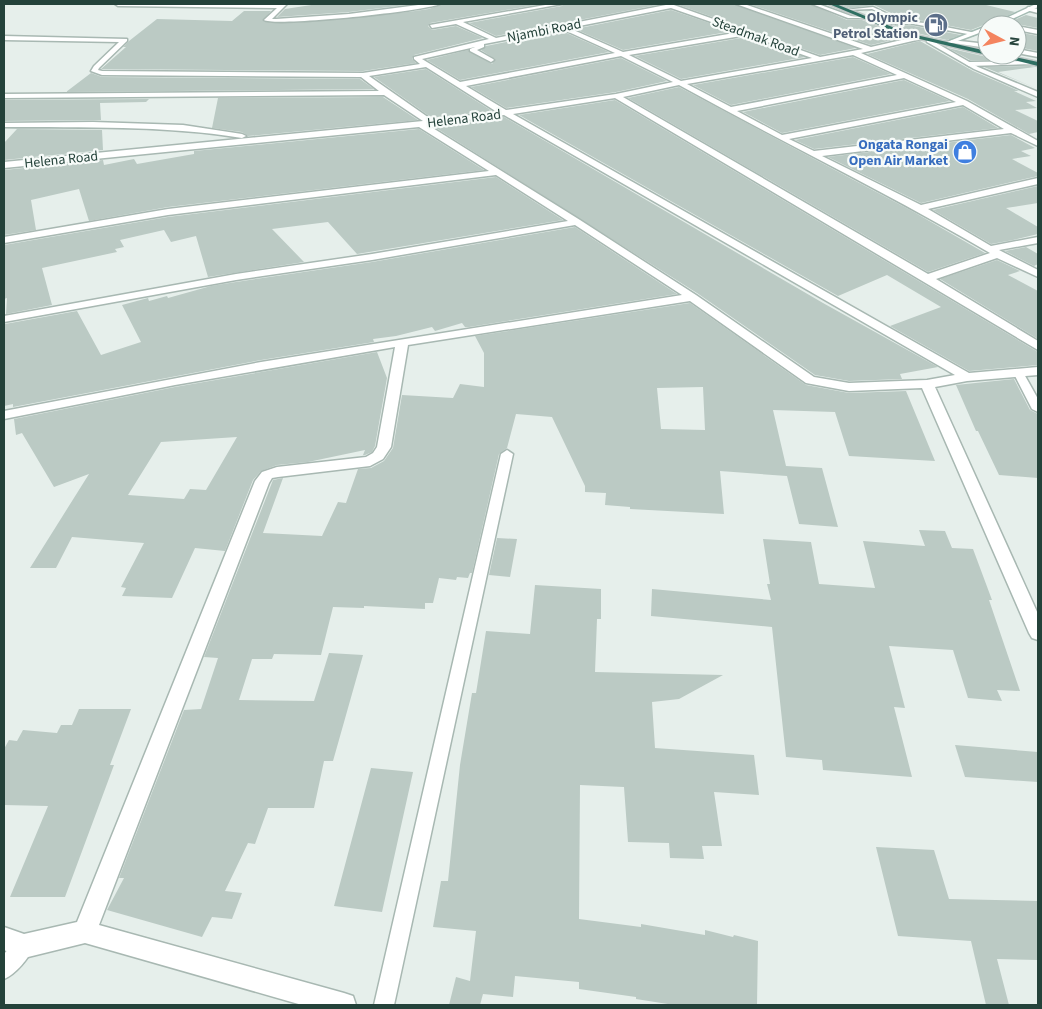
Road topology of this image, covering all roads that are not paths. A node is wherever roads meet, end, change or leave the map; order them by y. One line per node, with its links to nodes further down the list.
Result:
1 (118, 4): 8 (street)
2 (437, 4): 8 (street)
3 (504, 4): 13 (street)
4 (559, 4): 13 (street, Njambi Road)
5 (739, 4): 32 (street)
6 (814, 4): 16 (lane)
7 (832, 4): 11 (highway)
8 (284, 5)
9 (669, 5): 20 (street, Njambi Road); 22 (street, Steadmak Road)
10 (1038, 5): 12 (street)
11 (846, 10): 16 (highway); 16 (lane)
12 (1028, 10): 14 (street); 15 (street)
13 (520, 11): 17 (street, Njambi Road)
14 (1038, 11)
15 (1017, 15)
16 (868, 19): 18 (highway)
17 (457, 22): 19 (street, Njambi Road); 27 (street)
18 (878, 23): 23 (lane); 26 (highway)
19 (432, 26)
20 (562, 27): 25 (street, Njambi Road); 35 (street)
21 (977, 32): 23 (street)
22 (746, 33): 35 (street); 36 (street, Steadmak Road)
23 (973, 33): 29 (street)
24 (4, 38): 41 (street)
25 (507, 38): 27 (street, Njambi Road); 37 (street)
26 (919, 38): 28 (highway); 32 (street, Helena Road)
27 (495, 40): 40 (street, Njambi Road)
28 (929, 40): 30 (highway); 38 (street)
29 (954, 41): 30 (street); 31 (lane)
30 (945, 44): 33 (highway)
31 (977, 44)
32 (871, 49): 34 (street, Helena Road)
33 (977, 51)
34 (854, 53): 36 (street, Helena Road); 42 (street)
35 (622, 54): 43 (street); 44 (street)
36 (818, 58): 43 (street, Helena Road)
37 (491, 60)
38 (969, 64): 39 (lane); 46 (street)
39 (1035, 64)
40 (425, 65): 41 (street); 44 (street)
41 (363, 75): 45 (street)
42 (905, 76): 49 (street); 50 (street)
43 (680, 83): 48 (street, Helena Road); 50 (street)
44 (458, 85): 51 (street)
45 (386, 94): 47 (street); 52 (street)
46 (1038, 95)
47 (4, 96)
48 (616, 96): 51 (street, Helena Road); 68 (street)
49 (964, 102): 54 (street); 55 (street)
50 (728, 110): 55 (street)
51 (505, 113): 52 (street, Helena Road); 75 (street)
52 (425, 123): 56 (street, Helena Road); 60 (street)
53 (4, 125): 56 (street)
54 (1013, 130): 57 (street); 58 (street)
55 (781, 138): 58 (street)
56 (261, 139): 59 (street, Helena Road)
57 (1038, 144)
58 (814, 154): 62 (street)
59 (4, 165)
60 (495, 173): 63 (street); 64 (street)
61 (1038, 182): 62 (street)
62 (920, 208): 66 (street)
63 (577, 222): 69 (street); 70 (street)
64 (4, 240)
65 (1038, 240): 66 (street)
66 (994, 252): 67 (street); 68 (street)
67 (1038, 274)
68 (927, 278): 72 (street)
69 (692, 297): 71 (street); 76 (street)
70 (4, 319)
71 (402, 342): 78 (street); 81 (street)
72 (1038, 346)
73 (1038, 372): 74 (street)
74 (1019, 374): 75 (street); 77 (lane)
75 (967, 377): 76 (street)
76 (927, 384): 80 (street)
77 (1038, 409)
78 (4, 415)
79 (507, 454): 85 (lane)
80 (1038, 633)
81 (85, 932): 82 (street); 84 (street)
82 (14, 942): 83 (lane)
83 (4, 970)
84 (344, 1005)
85 (384, 1005)

